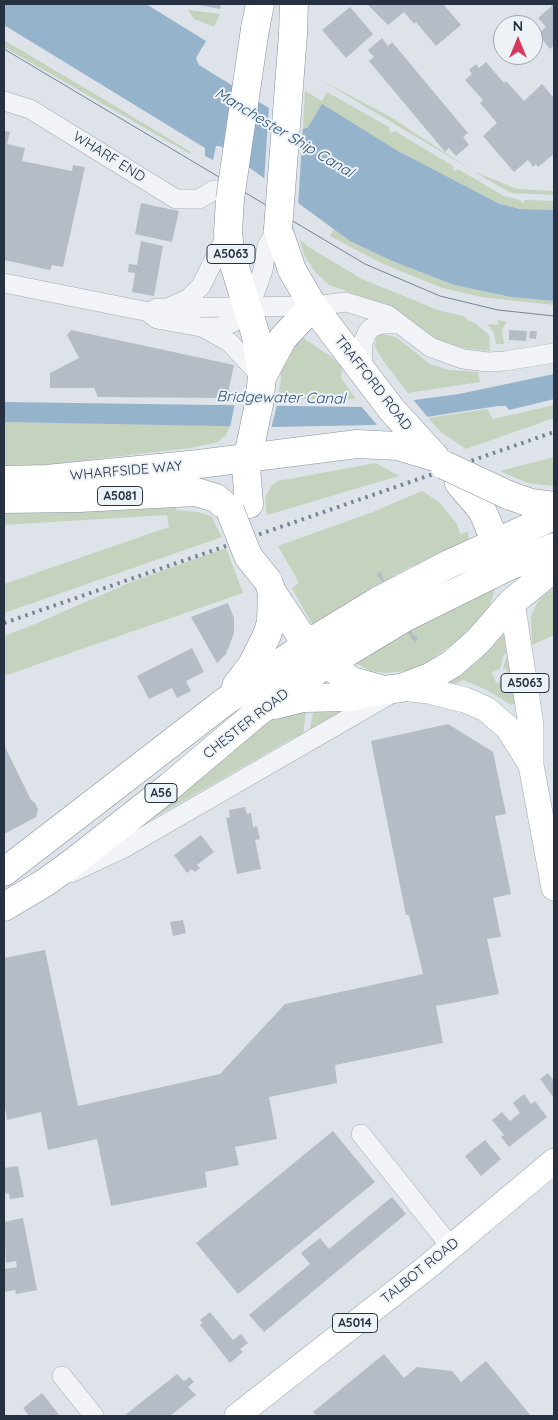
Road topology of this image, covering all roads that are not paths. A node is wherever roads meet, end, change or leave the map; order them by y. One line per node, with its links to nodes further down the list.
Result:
1 (294, 4): 5 (highway, TRAFFORD ROAD, bridge)
2 (258, 16): 4 (highway, A5063, bridge)
3 (4, 101): 4 (street, WHARF END)
4 (222, 194): 6 (highway, A5063)
5 (278, 229): 8 (street); 9 (highway, TRAFFORD ROAD)
6 (228, 232): 8 (highway, A5063); 10 (street)
7 (4, 283): 10 (street)
8 (248, 306): 9 (street); 10 (street); 12 (street); 15 (highway, A5063)
9 (313, 306): 11 (street); 14 (highway, TRAFFORD ROAD); 15 (highway, A5063)
10 (156, 310): 12 (street)
11 (398, 324): 13 (street); 14 (street)
12 (200, 327): 15 (street)
13 (554, 353)
14 (362, 371): 18 (highway, TRAFFORD ROAD)
15 (262, 377): 17 (highway, A5063)
16 (299, 450): 17 (highway, A5081); 18 (highway, A5081); 21 (highway, A5081)
17 (247, 458): 19 (highway, WHARFSIDE WAY / A5081); 21 (highway, A5063)
18 (435, 460): 22 (highway, bridge); 24 (highway)
19 (4, 480)
20 (4, 499): 21 (highway, WHARFSIDE WAY / A5081)
21 (242, 506): 29 (highway, A5063)
22 (554, 506)
23 (554, 516): 24 (highway, A56)
24 (487, 545): 26 (highway); 28 (highway); 31 (highway, CHESTER ROAD / A56)
25 (554, 547): 26 (highway, A56)
26 (505, 568): 28 (highway, CHESTER ROAD / A56); 30 (highway)
27 (554, 568): 30 (highway)
28 (472, 584): 32 (highway, CHESTER ROAD / A56)
29 (270, 587): 31 (highway); 34 (highway, A56)
30 (512, 602): 33 (highway, A56); 36 (main road, A5063)
31 (309, 643): 32 (highway); 34 (highway, CHESTER ROAD / A56)
32 (329, 662): 33 (highway); 35 (highway, CHESTER ROAD / A56)
33 (392, 689): 35 (highway, A56); 36 (main road, A5063); 38 (street)
34 (224, 704): 37 (highway, CHESTER ROAD / A56)
35 (258, 712): 38 (highway, CHESTER ROAD / A56)
36 (531, 765): 39 (main road, A5063)
37 (4, 872)
38 (46, 882): 40 (highway, CHESTER ROAD / A56)
39 (554, 888)
40 (4, 907)
41 (360, 1134): 43 (street)
42 (554, 1161): 43 (main road, TALBOT ROAD / A5014)
43 (451, 1247): 46 (main road, TALBOT ROAD / A5014)
44 (62, 1376): 45 (street)
45 (94, 1416)
46 (237, 1416)

